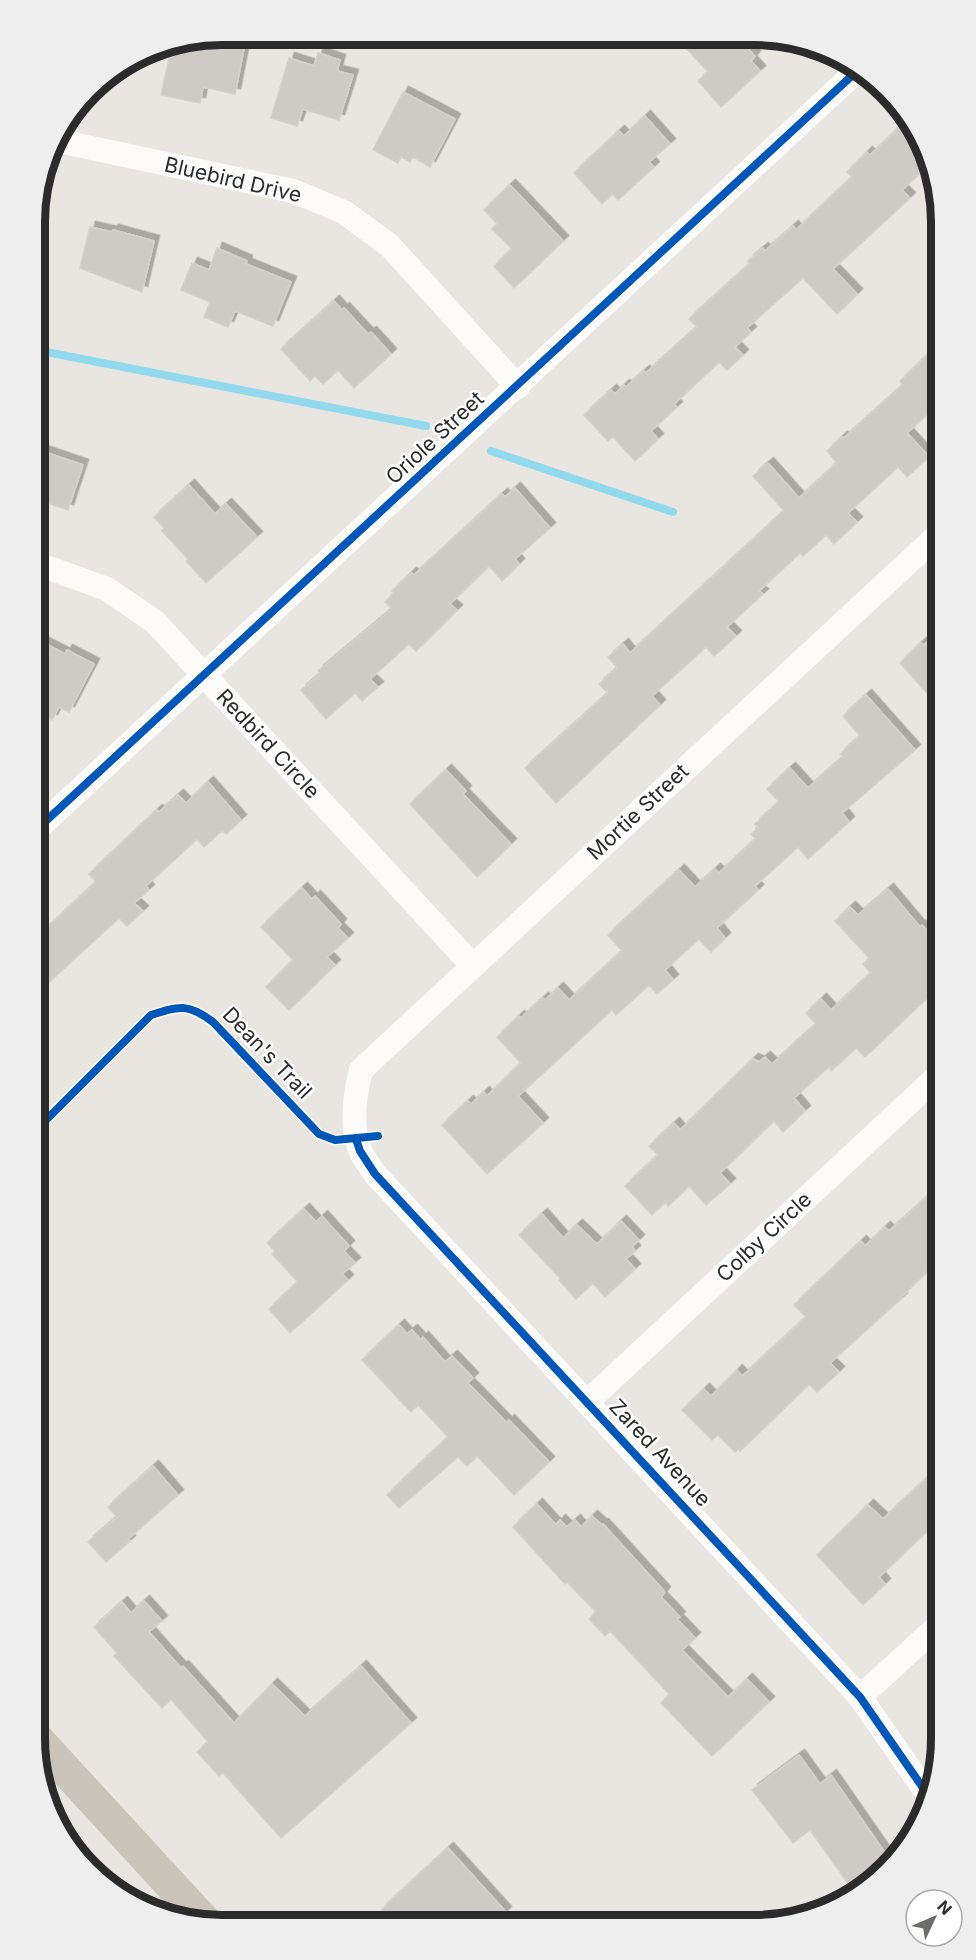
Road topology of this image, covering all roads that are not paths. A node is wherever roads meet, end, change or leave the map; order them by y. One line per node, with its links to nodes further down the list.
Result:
1 (852, 75): 3 (street, Oriole Street)
2 (64, 142): 3 (street, Bluebird Drive)
3 (518, 387): 6 (street, Oriole Street)
4 (931, 541): 8 (street, Mortie Street)
5 (45, 567): 6 (street, Redbird Circle)
6 (204, 675): 7 (street, Oriole Street); 8 (street, Redbird Circle)
7 (45, 822)
8 (472, 965): 10 (street, Mortie Street)
9 (931, 1082): 11 (street, Colby Circle)
10 (356, 1138): 11 (street, Zared Avenue)
11 (588, 1401): 13 (street, Zared Avenue)
12 (931, 1632): 13 (street)
13 (860, 1697): 15 (street, Zared Avenue)
14 (45, 1749): 16 (highway)
15 (924, 1789)
16 (196, 1913)

